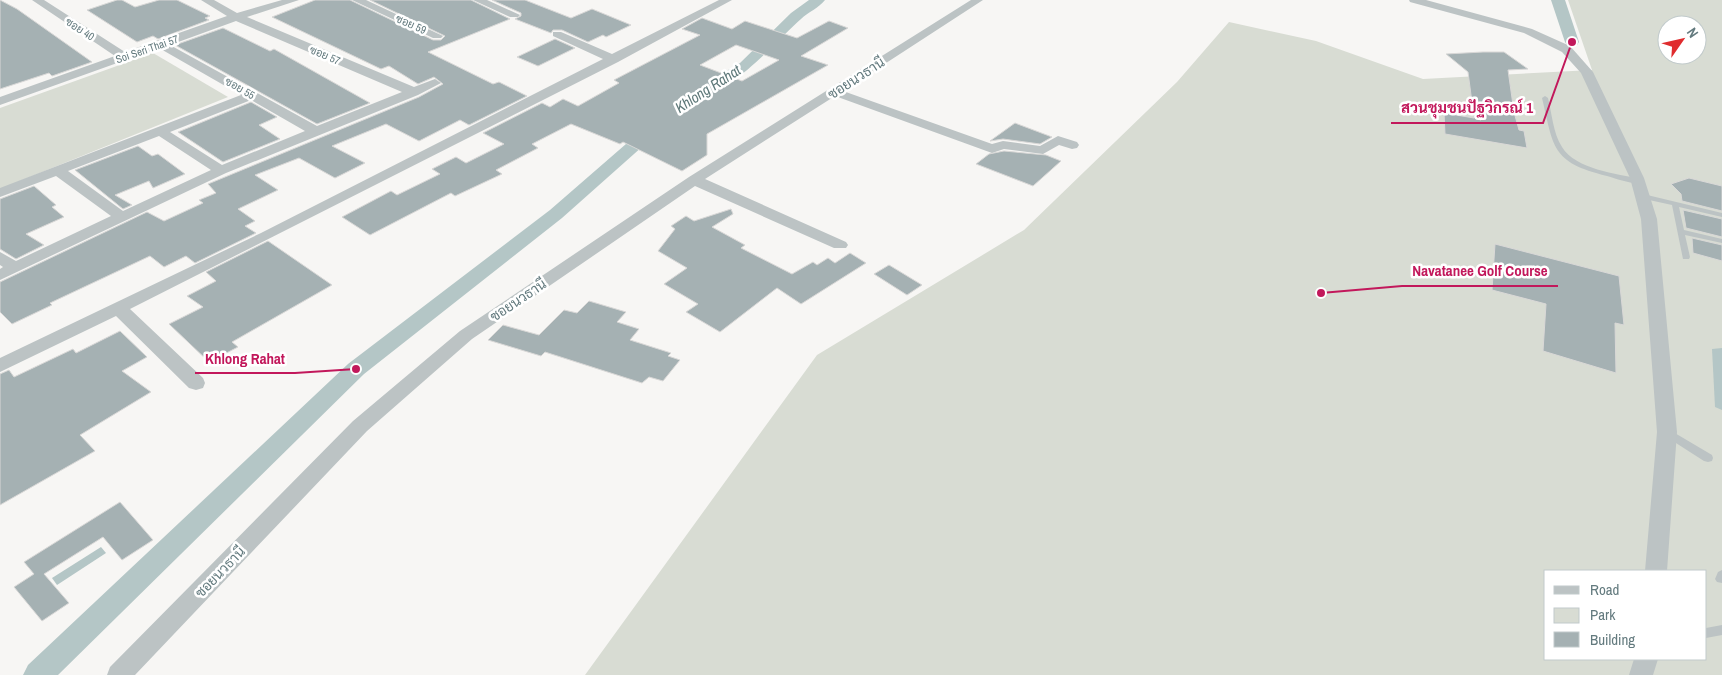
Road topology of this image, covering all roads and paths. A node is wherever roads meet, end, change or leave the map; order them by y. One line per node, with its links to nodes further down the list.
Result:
1 (37, 0): 14 (street, ซอย 40)
2 (206, 0): 10 (street, ซอย 57)
3 (294, 0): 10 (street, Soi Seri Thai 57)
4 (357, 0): 12 (street, ซอย 59)
5 (478, 0): 9 (street)
6 (727, 0): 15 (street)
7 (978, 0): 18 (street, ซอยนวธานี)
8 (1414, 0): 28 (street)
9 (514, 15)
10 (236, 17): 13 (street, Soi Seri Thai 57); 17 (street, ซอย 57)
11 (557, 34): 15 (street)
12 (437, 36)
13 (162, 44): 14 (street, Soi Seri Thai 57); 19 (street, ซอย 55)
14 (124, 57): 21 (street, Soi Seri Thai 57)
15 (614, 59): 40 (street)
16 (435, 83): 17 (street)
17 (414, 92): 23 (street)
18 (835, 92): 24 (street); 27 (street, ซอยนวธานี)
19 (252, 95): 22 (street); 23 (street, ซอย 55)
20 (1545, 98): 28 (lane)
21 (0, 101)
22 (160, 131): 25 (street); 26 (street)
23 (317, 132): 26 (street)
24 (1072, 145)
25 (57, 170): 29 (street); 33 (street)
26 (221, 170): 33 (street)
27 (694, 180): 36 (street); 49 (street, ซอยนวธานี)
28 (1638, 181): 30 (street)
29 (0, 193)
30 (1643, 196): 31 (lane); 43 (street)
31 (1675, 204): 32 (lane); 34 (lane)
32 (1722, 215)
33 (121, 216): 39 (street)
34 (1680, 231): 35 (lane); 37 (lane)
35 (1722, 241)
36 (840, 245)
37 (1686, 256)
38 (0, 258): 39 (street)
39 (7, 271)
40 (118, 308): 41 (street); 42 (street)
41 (0, 366)
42 (196, 383)
43 (1667, 432): 44 (lane); 45 (street)
44 (1708, 458)
45 (1656, 570)
46 (1722, 630): 47 (lane)
47 (1707, 633)
48 (1646, 660): 50 (street)
49 (119, 675)
50 (1640, 675)

